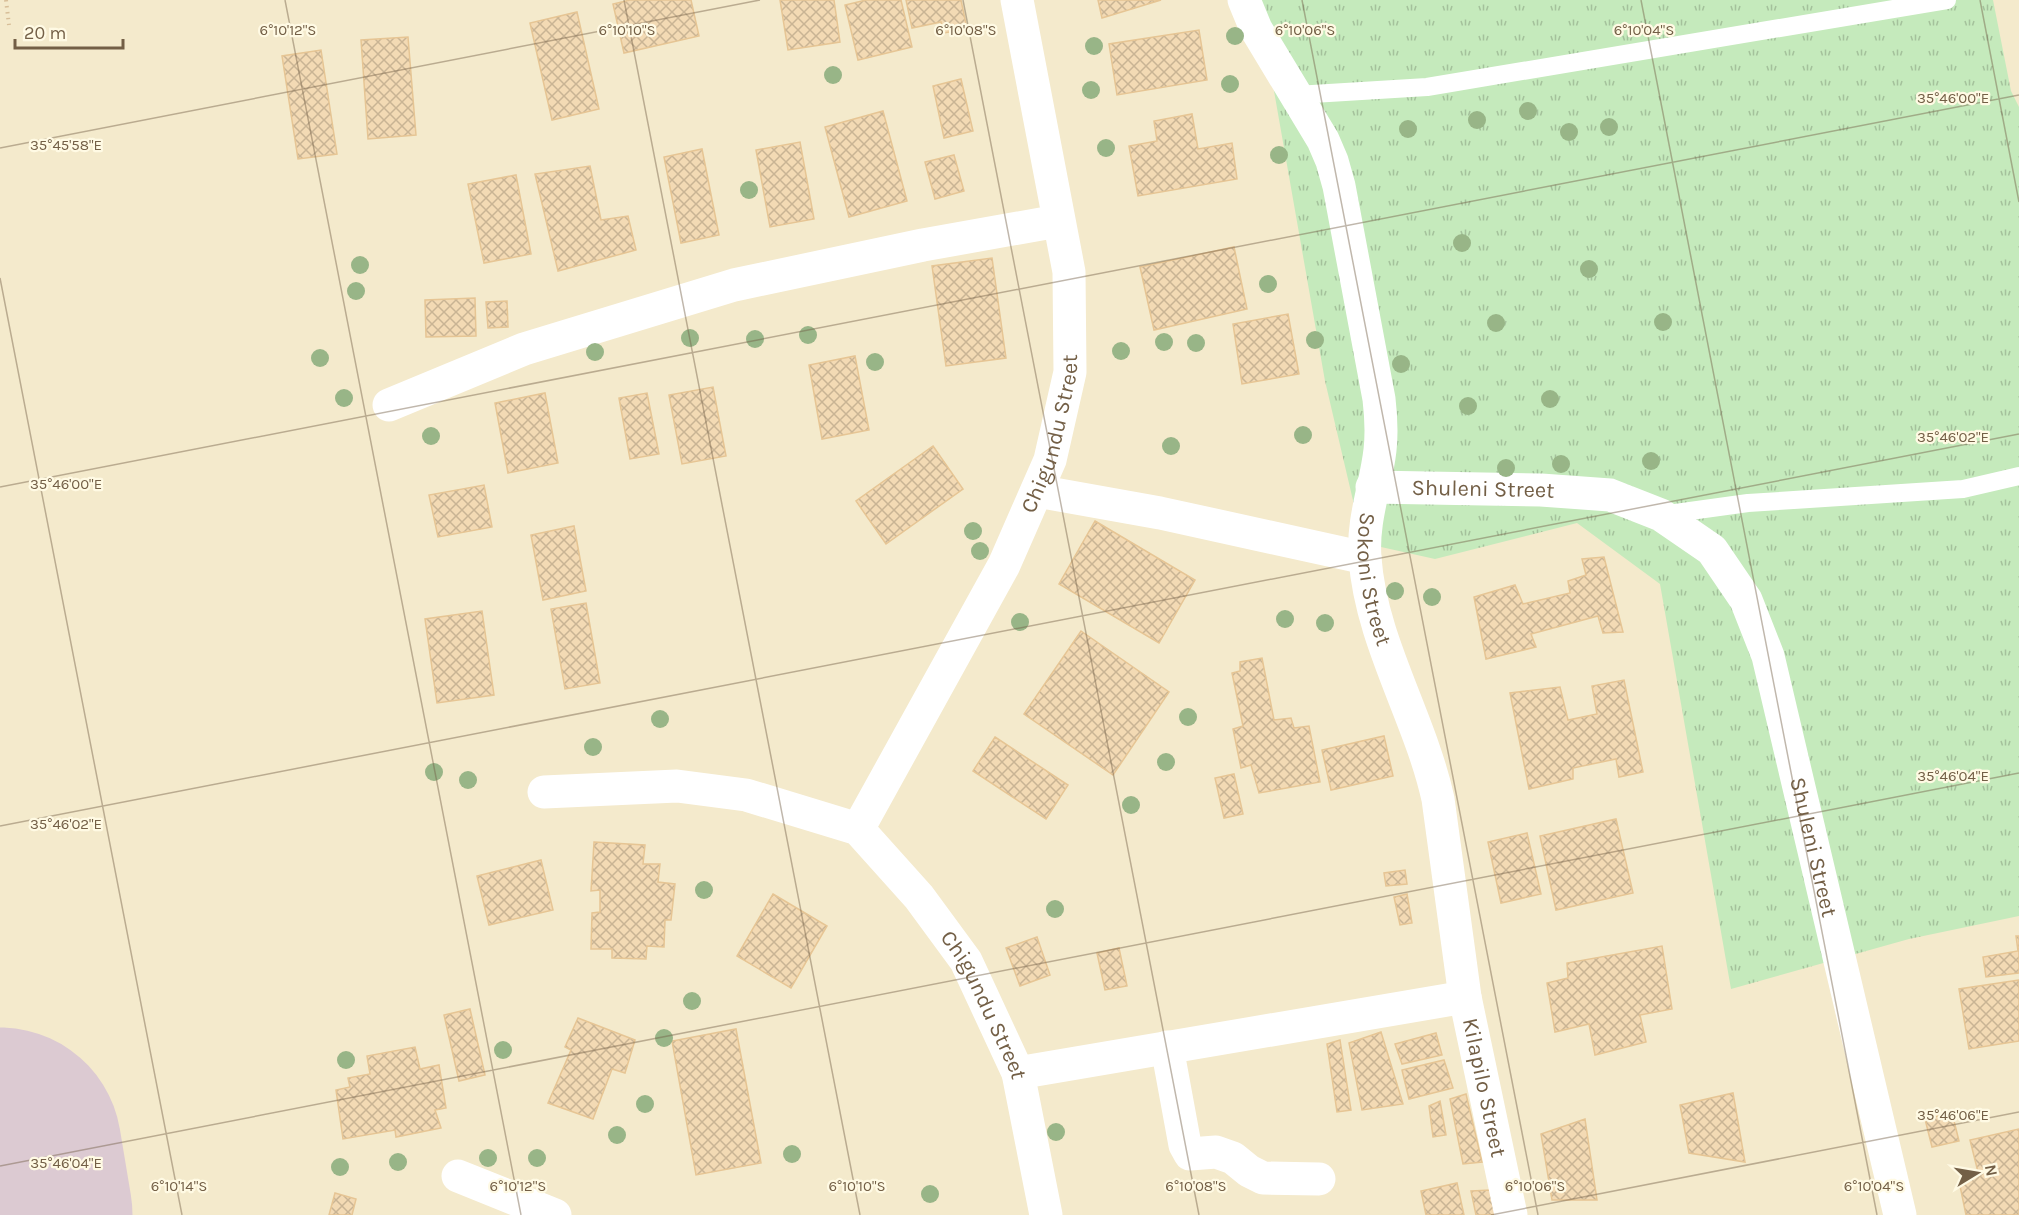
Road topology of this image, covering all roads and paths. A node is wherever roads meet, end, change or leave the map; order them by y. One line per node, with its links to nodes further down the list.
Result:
1 (6, 0): 5 (path)
2 (1017, 0): 7 (street, Chigundu Street)
3 (1244, 0): 6 (street, Sokoni Street)
4 (1947, 0): 6 (lane)
5 (9, 25)
6 (1296, 95): 10 (street, Sokoni Street)
7 (1058, 221): 8 (street); 11 (street, Chigundu Street)
8 (389, 405)
9 (2019, 476): 12 (lane, Shuleni Street)
10 (1372, 487): 12 (street, Shuleni Street); 13 (street, Sokoni Street)
11 (1037, 491): 13 (street); 15 (street, Chigundu Street)
12 (1661, 515): 24 (street, Shuleni Street)
13 (1365, 558): 16 (street, Sokoni Street)
14 (544, 792): 15 (street, Chigundu Street)
15 (858, 829): 18 (street, Chigundu Street)
16 (1465, 997): 17 (street); 23 (street, Kilapilo Street)
17 (1167, 1047): 18 (street); 20 (street)
18 (1018, 1073): 22 (street, Chigundu Street)
19 (458, 1176): 21 (street)
20 (1319, 1179)
21 (555, 1215)
22 (1046, 1215)
23 (1511, 1215)
24 (1900, 1215)

